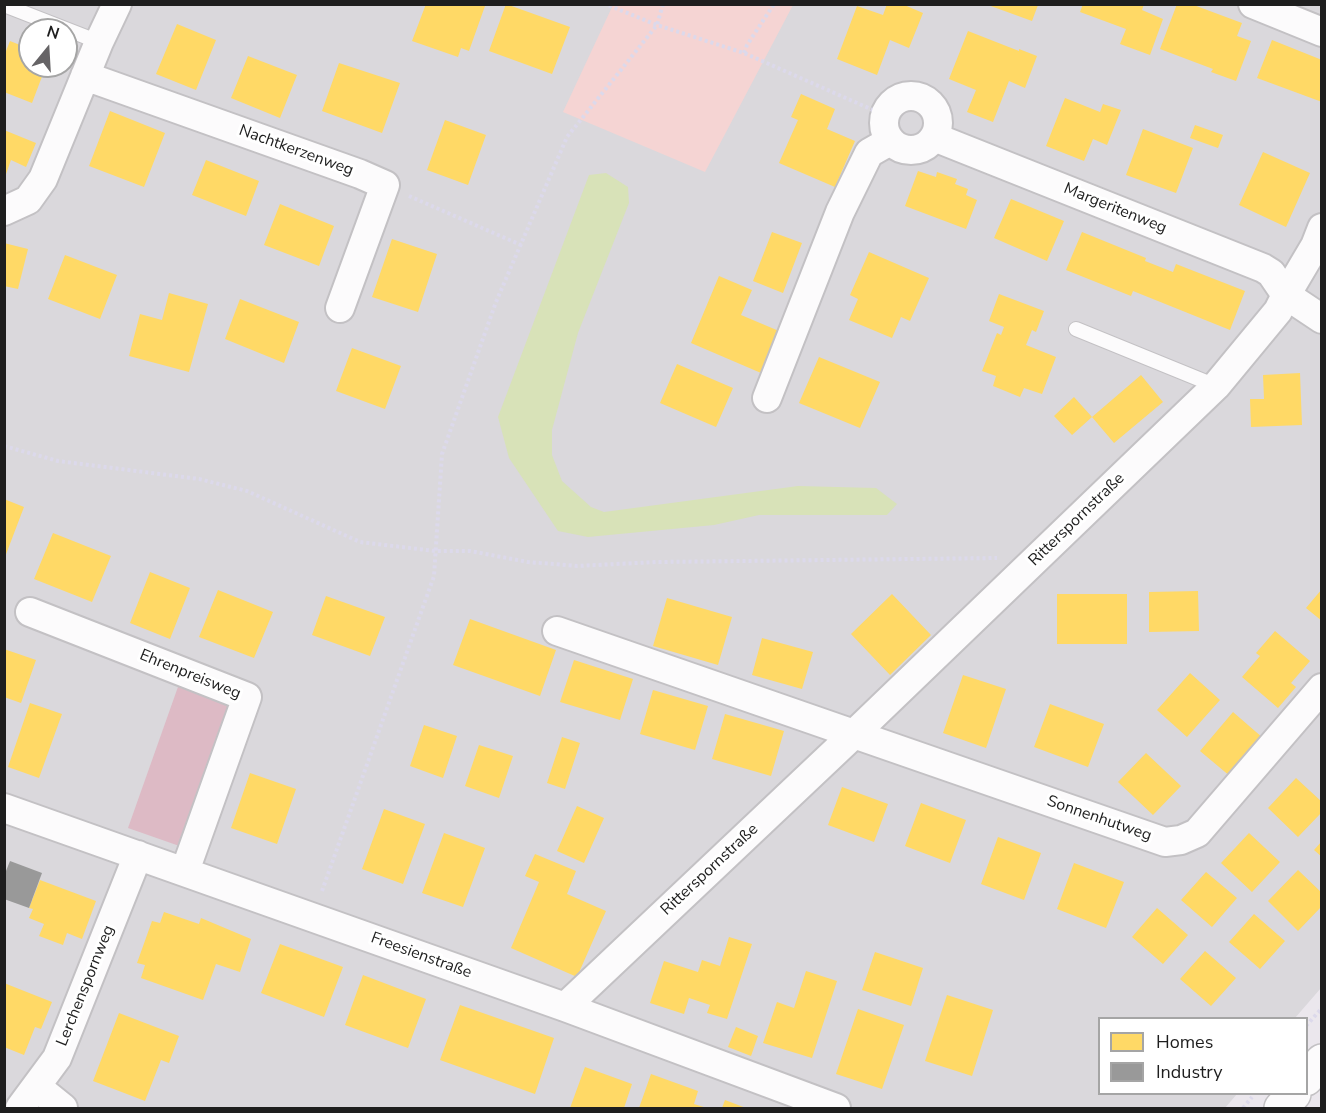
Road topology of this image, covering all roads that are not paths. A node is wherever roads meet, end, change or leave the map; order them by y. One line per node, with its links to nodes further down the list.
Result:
1 (117, 4): 5 (street)
2 (1253, 4): 4 (street)
3 (4, 5): 5 (lane)
4 (1322, 32)
5 (99, 42): 6 (street)
6 (85, 76): 9 (street); 12 (street, Nachtkerzenweg)
7 (887, 128): 8 (street); 8 (street); 16 (street)
8 (934, 137): 11 (street, Margeritenweg)
9 (4, 211)
10 (1322, 228): 11 (street, Ritterspornstraße)
11 (1286, 295): 13 (street, Margeritenweg); 15 (street, Ritterspornstraße)
12 (340, 308)
13 (1322, 319)
14 (1077, 329): 15 (lane)
15 (1216, 386): 20 (street, Ritterspornstraße)
16 (767, 398)
17 (30, 612): 23 (street, Ehrenpreisweg)
18 (557, 631): 20 (street)
19 (1322, 688): 20 (street, Sonnenhutweg)
20 (854, 734): 24 (street, Ritterspornstraße)
21 (4, 808): 22 (street, Freesienstraße)
22 (138, 855): 23 (street, Freesienstraße); 28 (street, Lerchenspornweg)
23 (185, 872): 24 (street, Freesienstraße)
24 (565, 1007): 29 (street, Freesienstraße)
25 (1322, 1061): 26 (street)
26 (1308, 1077)
27 (1293, 1095): 31 (street)
28 (28, 1098): 30 (street)
29 (828, 1107)
30 (63, 1108)
31 (1281, 1108)

